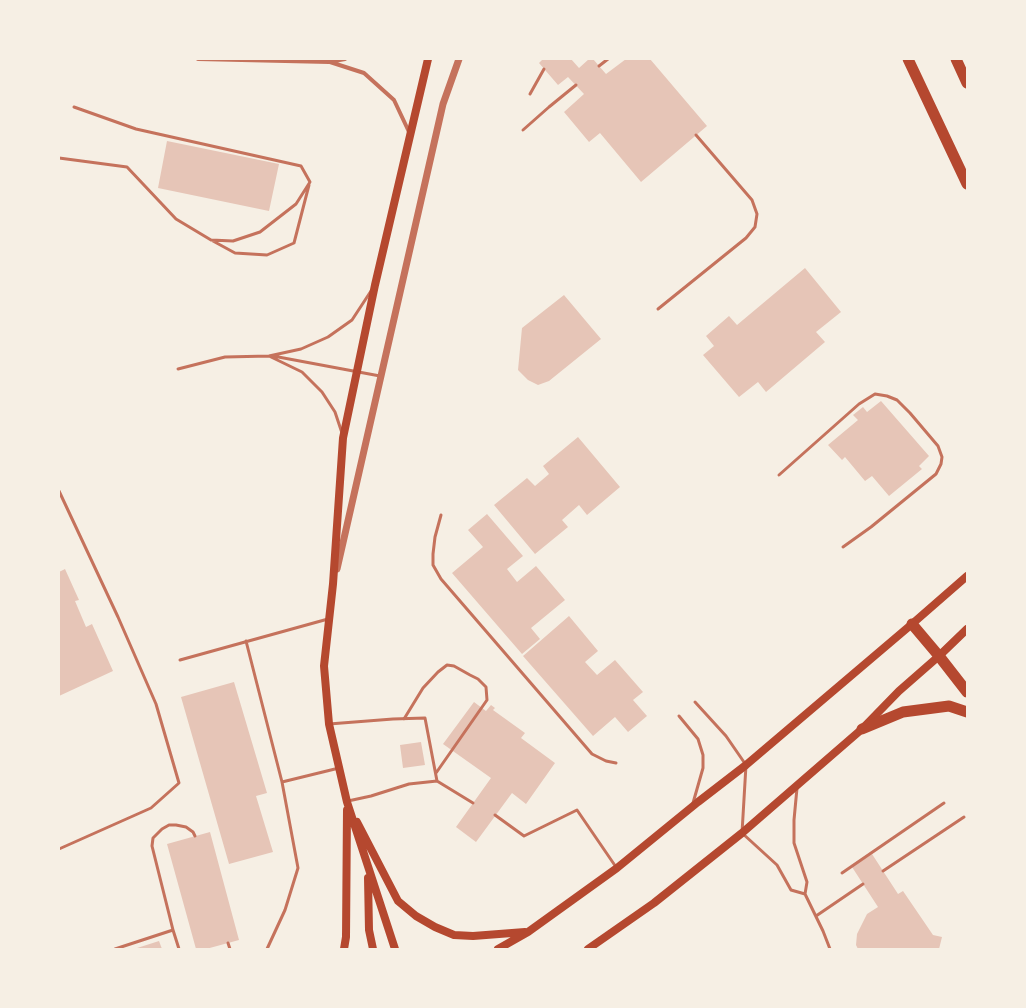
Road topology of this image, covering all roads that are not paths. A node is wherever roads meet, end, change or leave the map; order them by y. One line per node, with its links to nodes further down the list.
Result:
1 (198, 59): 8 (street)
2 (345, 59): 8 (street)
3 (428, 59): 16 (main road)
4 (459, 59): 27 (street)
5 (608, 59): 9 (lane)
6 (908, 59): 20 (highway)
7 (956, 59): 11 (highway)
8 (329, 62): 16 (street)
9 (599, 66)
10 (544, 69): 13 (lane)
11 (967, 83)
12 (576, 85): 15 (lane)
13 (530, 94)
14 (74, 106): 19 (lane)
15 (522, 130)
16 (410, 134): 22 (main road)
17 (696, 135): 23 (lane)
18 (59, 158): 21 (lane)
19 (310, 182): 21 (lane); 21 (lane)
20 (967, 184)
21 (211, 240)
22 (375, 284): 24 (lane); 26 (main road)
23 (658, 309)
24 (269, 356): 25 (lane); 26 (lane); 28 (lane)
25 (178, 369)
26 (357, 371): 27 (lane); 28 (main road)
27 (381, 376): 34 (street)
28 (343, 438): 34 (main road)
29 (779, 475): 32 (lane)
30 (59, 491): 63 (lane)
31 (441, 515): 48 (lane)
32 (843, 547)
33 (967, 576): 36 (main road)
34 (333, 584): 35 (main road)
35 (329, 619): 38 (lane); 46 (main road)
36 (912, 624): 39 (highway); 49 (main road)
37 (967, 629): 39 (main road)
38 (246, 641): 40 (lane); 53 (lane)
39 (939, 656): 41 (highway); 47 (main road)
40 (180, 660)
41 (967, 692)
42 (695, 702): 49 (lane)
43 (967, 712): 47 (highway)
44 (679, 716): 58 (lane)
45 (404, 718): 46 (lane); 51 (lane); 51 (lane)
46 (329, 724): 50 (main road)
47 (862, 729): 54 (main road)
48 (616, 763)
49 (746, 765): 58 (main road); 61 (lane)
50 (339, 768): 53 (lane); 55 (main road)
51 (436, 773): 52 (lane)
52 (437, 781): 55 (lane); 56 (lane)
53 (282, 782): 77 (lane)
54 (798, 785): 61 (main road); 69 (lane)
55 (347, 802): 65 (main road); 72 (main road); 78 (main road)
56 (473, 803)
57 (944, 803): 67 (lane)
58 (691, 807): 64 (main road)
59 (495, 815): 64 (lane)
60 (964, 817): 66 (lane)
61 (742, 833): 69 (lane); 82 (main road)
62 (195, 836): 71 (lane)
63 (59, 848)
64 (617, 868): 72 (main road)
65 (368, 869): 79 (main road); 80 (main road)
66 (883, 870)
67 (842, 874)
68 (863, 884): 70 (lane)
69 (805, 894): 70 (lane)
70 (816, 916): 83 (lane)
71 (173, 930): 74 (lane); 75 (lane)
72 (528, 932): 81 (main road)
73 (228, 943): 76 (lane)
74 (115, 949)
75 (179, 949)
76 (230, 949)
77 (267, 949)
78 (344, 949)
79 (373, 949)
80 (395, 949)
81 (498, 949)
82 (588, 949)
83 (830, 949)

